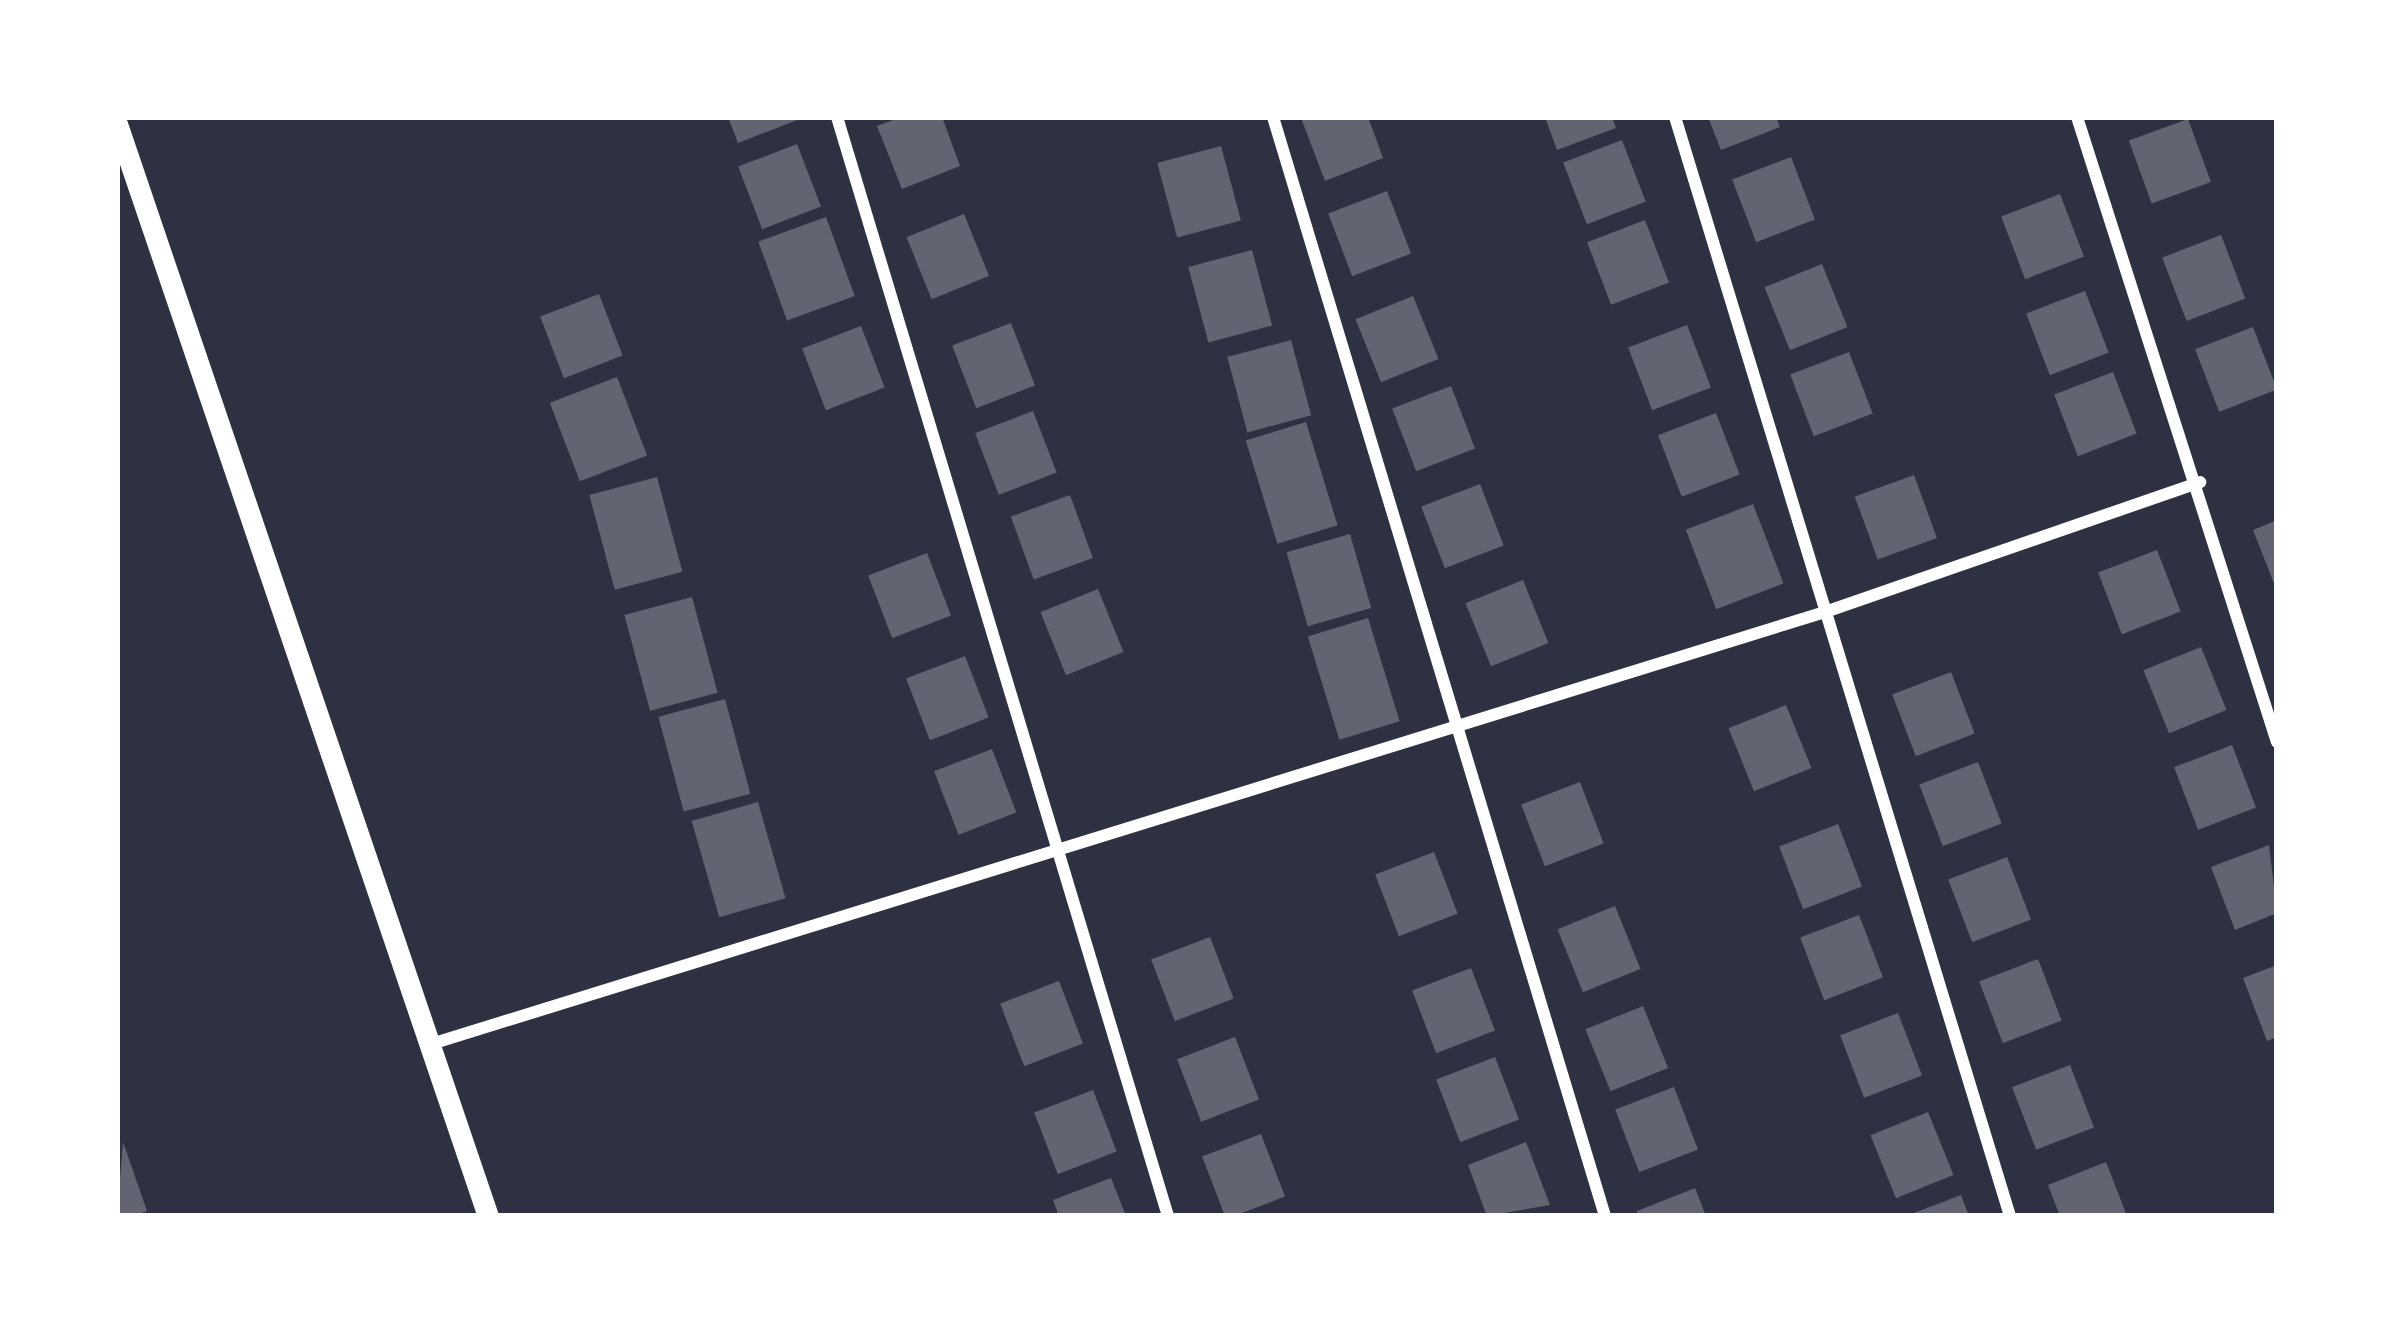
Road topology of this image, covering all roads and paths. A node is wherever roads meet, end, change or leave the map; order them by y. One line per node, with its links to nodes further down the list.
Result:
1 (837, 117): 10 (street)
2 (1273, 117): 8 (street)
3 (1676, 117): 7 (street)
4 (2078, 117): 6 (street)
5 (117, 124): 11 (street)
6 (2200, 482): 7 (street); 9 (street)
7 (1828, 611): 8 (street); 15 (street)
8 (1460, 725): 10 (street); 14 (street)
9 (2277, 742)
10 (1061, 849): 11 (street); 13 (street)
11 (427, 1045): 12 (street)
12 (488, 1216)
13 (1168, 1216)
14 (1605, 1216)
15 (2010, 1216)

